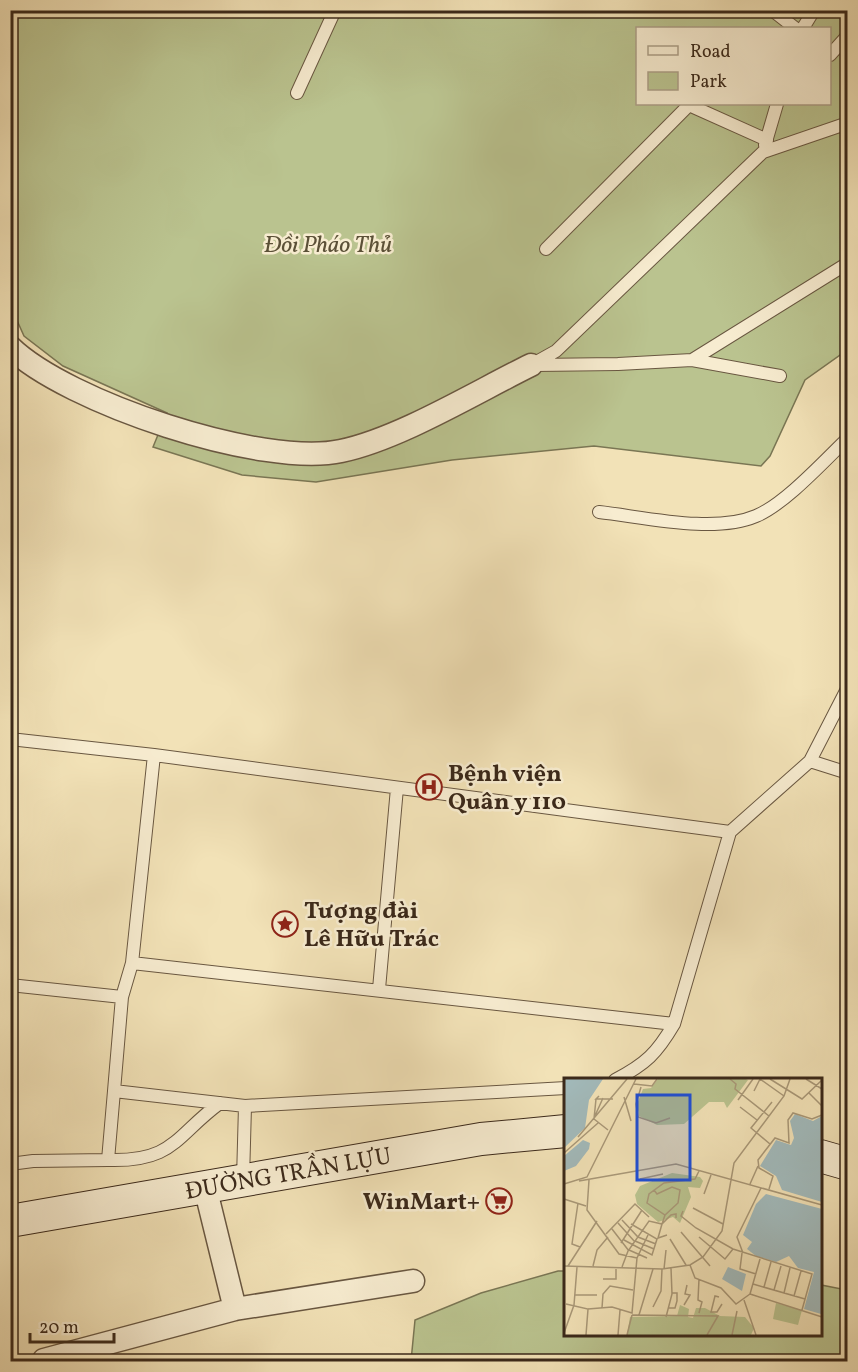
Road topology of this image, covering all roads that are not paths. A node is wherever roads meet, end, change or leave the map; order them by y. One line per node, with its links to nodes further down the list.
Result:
1 (335, 10): 8 (lane)
2 (772, 10): 4 (lane)
3 (814, 10): 5 (lane)
4 (794, 27)
5 (804, 27)
6 (848, 35): 7 (lane)
7 (831, 54)
8 (297, 93)
9 (777, 105): 11 (lane)
10 (786, 105): 11 (lane)
11 (772, 121): 13 (lane)
12 (848, 123): 13 (lane)
13 (765, 146): 14 (lane); 18 (lane)
14 (546, 249)
15 (848, 263): 17 (lane)
16 (10, 346): 18 (street)
17 (692, 360): 18 (lane); 19 (lane)
18 (531, 365)
19 (780, 376)
20 (848, 438): 21 (lane)
21 (599, 512)
22 (848, 687): 25 (lane)
23 (10, 739): 24 (lane)
24 (154, 755): 27 (lane); 29 (lane)
25 (810, 761): 26 (lane); 28 (lane)
26 (848, 773)
27 (397, 788): 28 (lane); 31 (lane)
28 (730, 832): 33 (lane)
29 (132, 963): 31 (lane); 32 (lane)
30 (10, 985): 32 (lane)
31 (379, 989): 33 (lane)
32 (122, 997): 36 (lane)
33 (674, 1024): 34 (lane)
34 (619, 1078)
35 (564, 1088): 38 (lane)
36 (114, 1091): 37 (lane); 41 (lane)
37 (220, 1103): 38 (lane); 41 (lane)
38 (245, 1106): 44 (lane)
39 (564, 1131): 44 (main road, ĐƯỜNG TRẦN LỰU)
40 (822, 1157): 43 (main road)
41 (108, 1160): 42 (lane)
42 (10, 1164)
43 (848, 1164)
44 (243, 1181): 45 (main road, ĐƯỜNG TRẦN LỰU)
45 (205, 1187): 46 (main road, ĐƯỜNG TRẦN LỰU); 48 (street)
46 (10, 1221)
47 (412, 1281): 48 (street)
48 (235, 1309): 49 (street)
49 (44, 1360)

